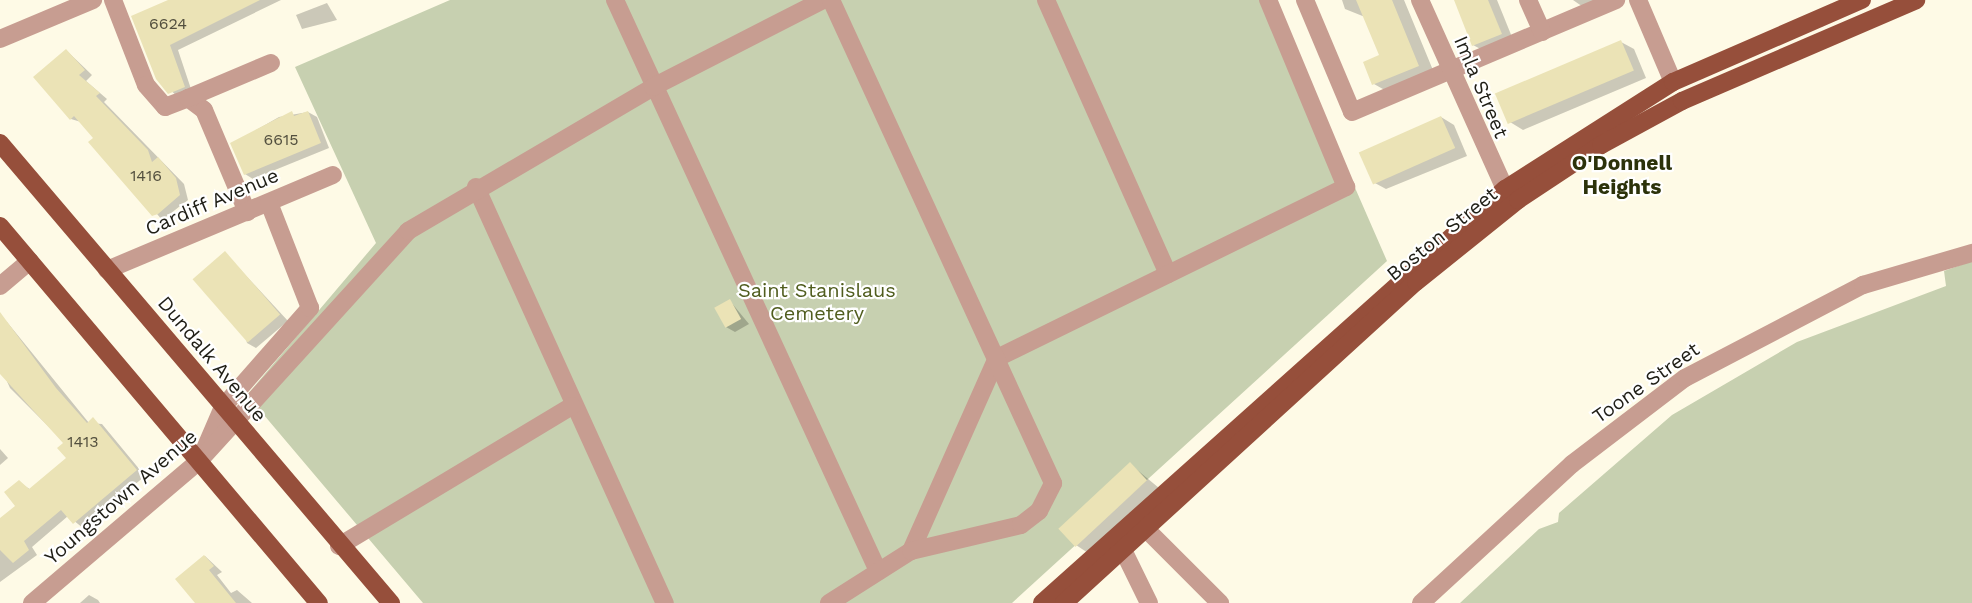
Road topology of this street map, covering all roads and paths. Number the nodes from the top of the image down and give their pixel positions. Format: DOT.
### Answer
graph roads {
  1 [pos="93,0"];
  2 [pos="113,0"];
  3 [pos="615,0"];
  4 [pos="823,0"];
  5 [pos="831,0"];
  6 [pos="1046,0"];
  7 [pos="1268,0"];
  8 [pos="1305,0"];
  9 [pos="1420,0"];
  10 [pos="1528,0"];
  11 [pos="1616,0"];
  12 [pos="1638,0"];
  13 [pos="1862,0"];
  14 [pos="1916,0"];
  15 [pos="66,5"];
  16 [pos="1542,32"];
  17 [pos="0,39"];
  18 [pos="271,63"];
  19 [pos="1450,71"];
  20 [pos="1673,82"];
  21 [pos="653,87"];
  22 [pos="188,98"];
  23 [pos="0,143"];
  24 [pos="333,175"];
  25 [pos="476,187"];
  26 [pos="1505,189"];
  27 [pos="269,203"];
  28 [pos="247,212"];
  29 [pos="0,226"];
  30 [pos="1972,253"];
  31 [pos="30,261"];
  32 [pos="107,270"];
  33 [pos="1168,274"];
  34 [pos="0,286"];
  35 [pos="997,358"];
  36 [pos="1301,379"];
  37 [pos="572,406"];
  38 [pos="223,407"];
  39 [pos="237,423"];
  40 [pos="199,461"];
  41 [pos="1141,523"];
  42 [pos="339,546"];
  43 [pos="911,550"];
  44 [pos="1123,550"];
  45 [pos="878,571"];
  46 [pos="32,603"];
  47 [pos="319,603"];
  48 [pos="390,603"];
  49 [pos="665,603"];
  50 [pos="829,603"];
  51 [pos="1042,603"];
  52 [pos="1064,603"];
  53 [pos="1149,603"];
  54 [pos="1220,603"];
  55 [pos="1421,603"];
  1 -- 15 [label="street"];
  2 -- 22 [label="street"];
  3 -- 21 [label="street"];
  4 -- 21 [label="street, Youngstown Avenue"];
  5 -- 35 [label="street"];
  6 -- 33 [label="street"];
  7 -- 33 [label="street"];
  8 -- 19 [label="street"];
  9 -- 19 [label="street, Imla Street"];
  10 -- 16 [label="street"];
  11 -- 16 [label="street"];
  12 -- 20 [label="street"];
  13 -- 20 [label="main road, Boston Street"];
  14 -- 36 [label="main road, Boston Street"];
  15 -- 17 [label="street"];
  16 -- 19 [label="street"];
  18 -- 22 [label="street"];
  19 -- 26 [label="street, Imla Street"];
  20 -- 26 [label="main road, Boston Street"];
  21 -- 25 [label="street, Youngstown Avenue"];
  21 -- 45 [label="street"];
  22 -- 28 [label="street"];
  23 -- 32 [label="main road, Dundalk Avenue"];
  24 -- 27 [label="street, Cardiff Avenue"];
  25 -- 37 [label="street"];
  25 -- 39 [label="street, Youngstown Avenue"];
  26 -- 36 [label="main road, Boston Street"];
  27 -- 28 [label="street, Cardiff Avenue"];
  27 -- 38 [label="street"];
  28 -- 32 [label="street, Cardiff Avenue"];
  29 -- 31 [label="main road"];
  30 -- 55 [label="street, Toone Street"];
  31 -- 34 [label="street"];
  31 -- 40 [label="main road"];
  32 -- 38 [label="main road, Dundalk Avenue"];
  33 -- 35 [label="street"];
  35 -- 43 [label="street"];
  35 -- 43 [label="street"];
  36 -- 41 [label="main road, Boston Street"];
  37 -- 42 [label="street"];
  37 -- 49 [label="street"];
  38 -- 39 [label="main road, Dundalk Avenue"];
  38 -- 40 [label="street"];
  39 -- 40 [label="street, Youngstown Avenue"];
  39 -- 42 [label="main road, Dundalk Avenue"];
  40 -- 46 [label="street, Youngstown Avenue"];
  40 -- 47 [label="main road"];
  41 -- 44 [label="main road, Boston Street"];
  41 -- 51 [label="main road, Boston Street"];
  41 -- 54 [label="street"];
  42 -- 48 [label="main road, Dundalk Avenue"];
  43 -- 45 [label="street"];
  44 -- 52 [label="main road, Boston Street"];
  44 -- 53 [label="street"];
  45 -- 50 [label="street"];
}
